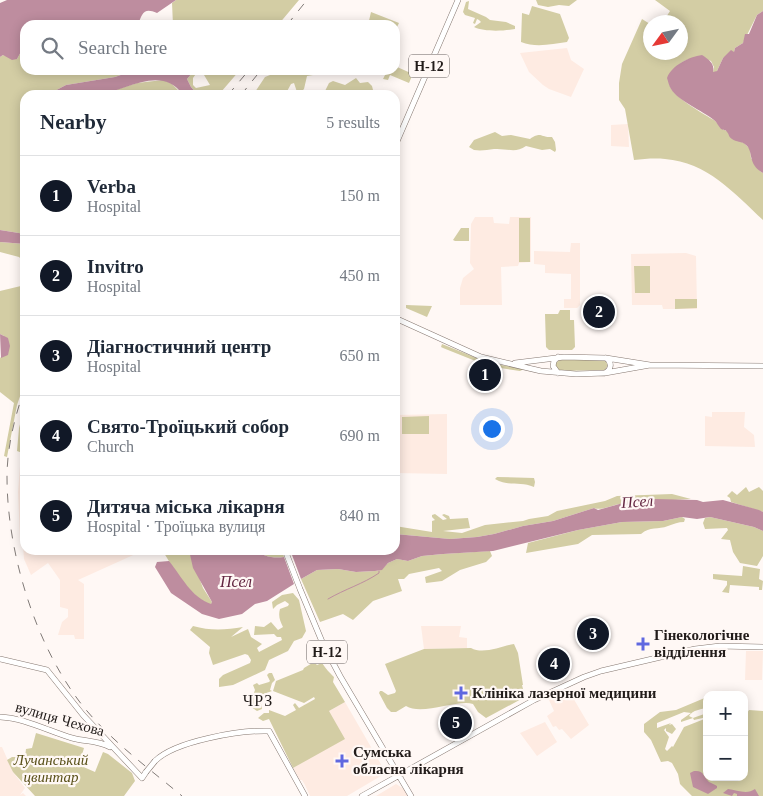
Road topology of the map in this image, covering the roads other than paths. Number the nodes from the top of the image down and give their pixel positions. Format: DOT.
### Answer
graph roads {
  1 [pos="458,0"];
  2 [pos="400,134"];
  3 [pos="400,320"];
  4 [pos="558,357"];
  5 [pos="606,358"];
  6 [pos="512,364"];
  7 [pos="650,365"];
  8 [pos="763,366"];
  9 [pos="558,373"];
  10 [pos="605,373"];
  11 [pos="287,555"];
  12 [pos="763,647"];
  13 [pos="0,659"];
  14 [pos="0,716"];
  15 [pos="113,748"];
  16 [pos="399,775"];
  17 [pos="305,796"];
  18 [pos="362,796"];
  19 [pos="411,796"];
  1 -- 2 [label="main road, Н-12"];
  3 -- 6 [label="main road"];
  4 -- 5 [label="main road"];
  4 -- 6 [label="main road"];
  4 -- 9 [label="main road"];
  5 -- 7 [label="main road"];
  5 -- 10 [label="main road"];
  6 -- 9 [label="main road"];
  7 -- 8 [label="main road"];
  7 -- 10 [label="main road"];
  9 -- 10 [label="main road"];
  11 -- 16 [label="main road, Н-12"];
  12 -- 16 [label="main road"];
  13 -- 15 [label="main road"];
  14 -- 15 [label="main road, вулиця Чехова"];
  15 -- 17 [label="main road, bridge"];
  16 -- 18 [label="main road"];
  16 -- 19 [label="main road"];
}
